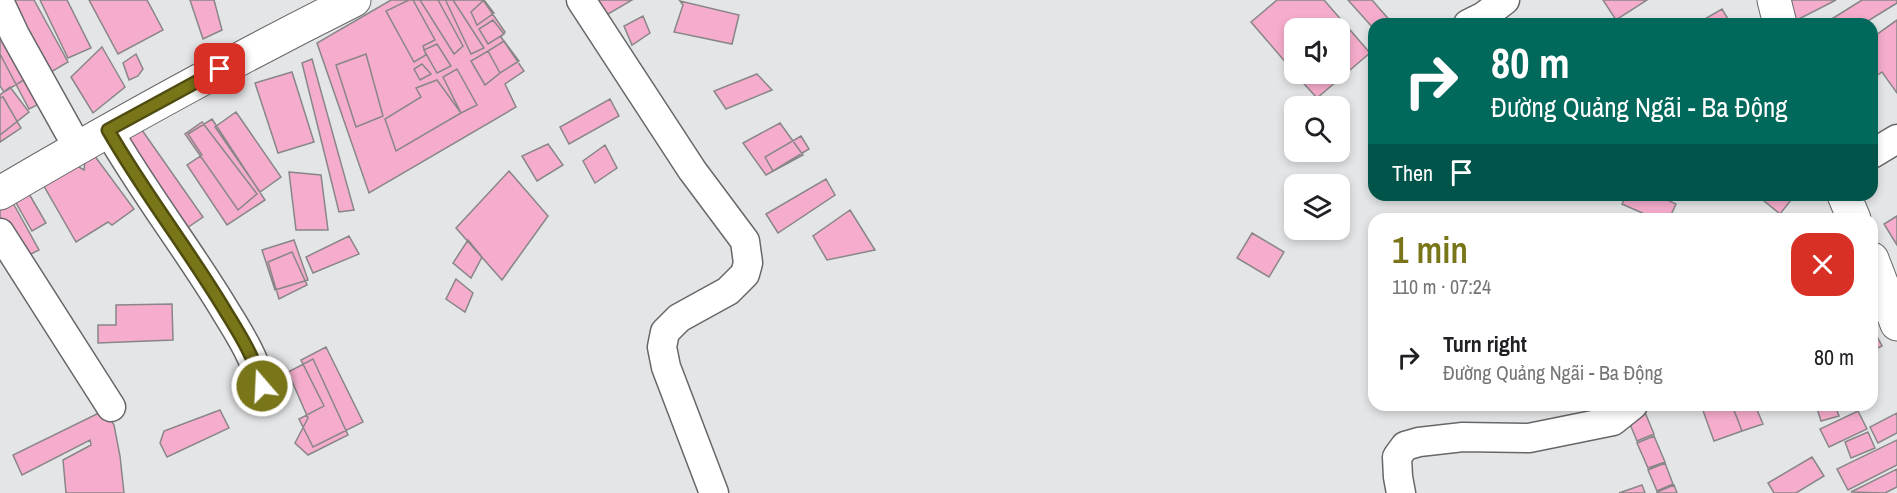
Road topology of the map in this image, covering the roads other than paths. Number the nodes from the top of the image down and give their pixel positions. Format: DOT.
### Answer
graph roads {
  1 [pos="354,0"];
  2 [pos="581,0"];
  3 [pos="1504,0"];
  4 [pos="1774,0"];
  5 [pos="0,3"];
  6 [pos="1480,18"];
  7 [pos="1778,18"];
  8 [pos="108,130"];
  9 [pos="1897,139"];
  10 [pos="78,147"];
  11 [pos="1878,150"];
  12 [pos="0,193"];
  13 [pos="0,232"];
  14 [pos="1878,279"];
  15 [pos="1897,324"];
  16 [pos="262,386"];
  17 [pos="111,407"];
  18 [pos="1625,411"];
  19 [pos="714,493"];
  20 [pos="1401,493"];
  1 -- 8 [label="main road"];
  2 -- 19 [label="street"];
  3 -- 6 [label="street"];
  4 -- 7 [label="main road"];
  5 -- 10 [label="street"];
  8 -- 10 [label="main road"];
  8 -- 16 [label="street"];
  9 -- 11 [label="street"];
  10 -- 12 [label="main road"];
  13 -- 17 [label="street"];
  14 -- 15 [label="main road"];
  18 -- 20 [label="street"];
}
